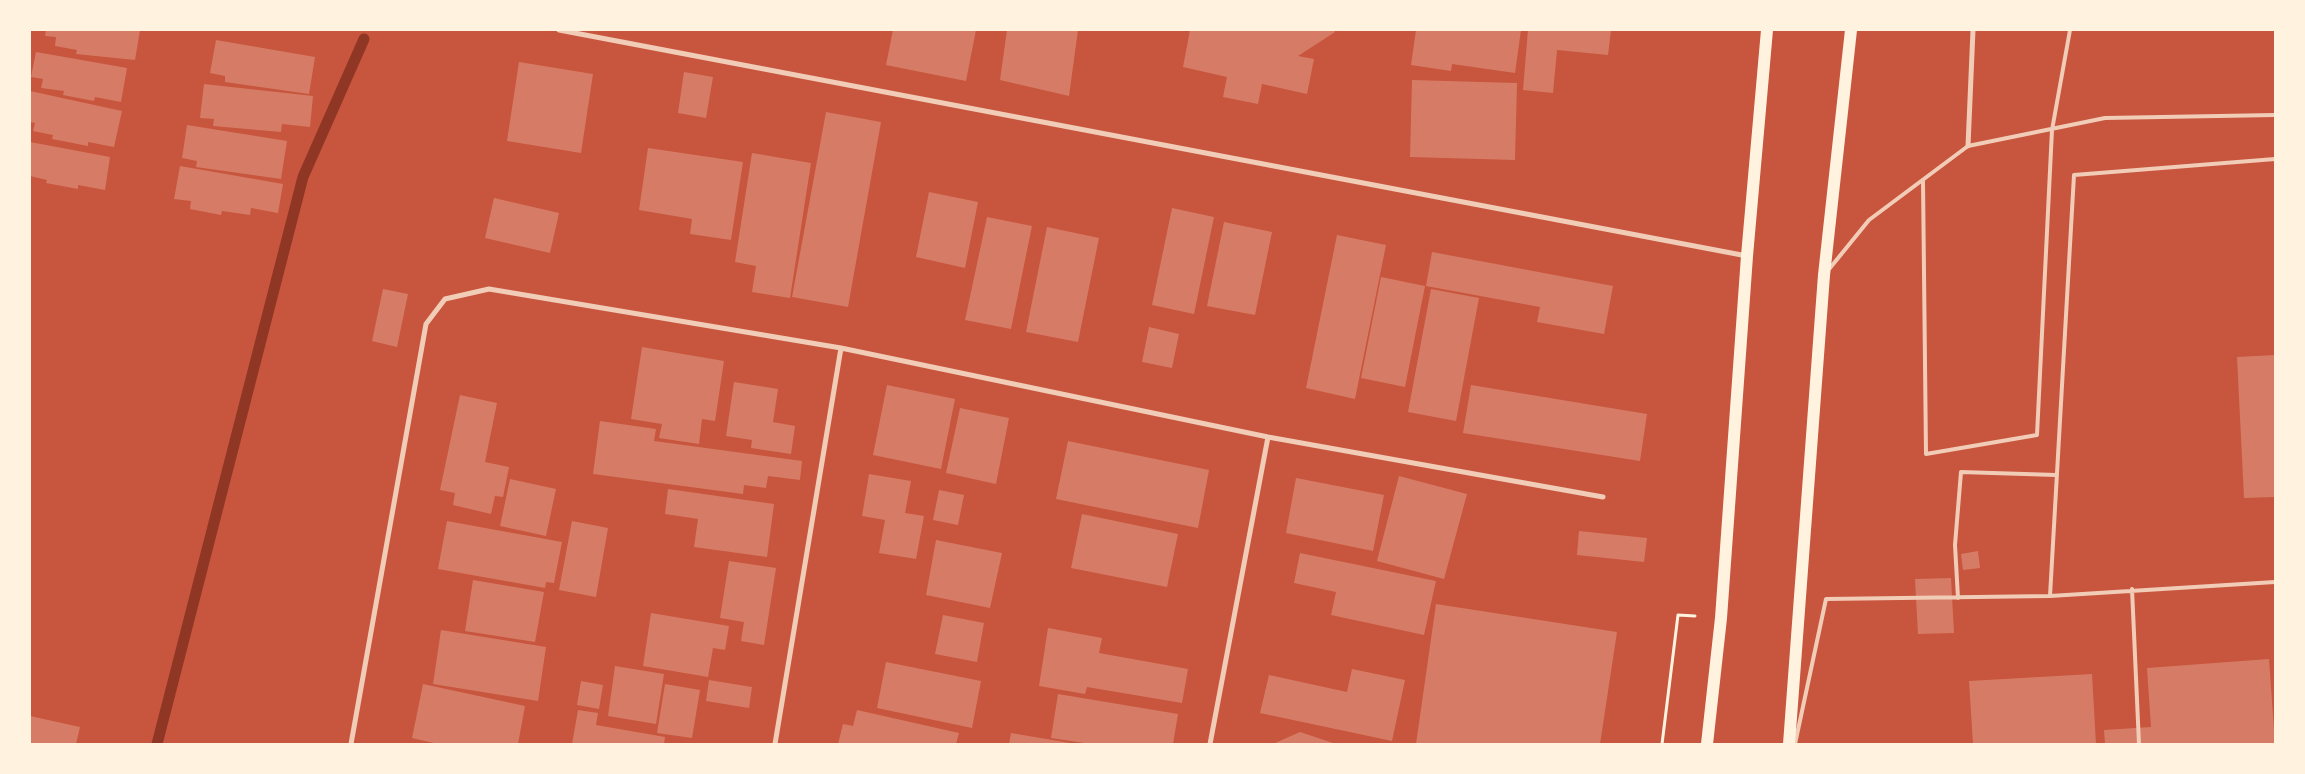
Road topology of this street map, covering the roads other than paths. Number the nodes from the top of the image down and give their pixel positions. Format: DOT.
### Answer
graph roads {
  1 [pos="559,30"];
  2 [pos="1767,30"];
  3 [pos="1851,30"];
  4 [pos="1973,30"];
  5 [pos="2070,30"];
  6 [pos="2275,115"];
  7 [pos="2052,130"];
  8 [pos="1968,146"];
  9 [pos="2275,159"];
  10 [pos="1923,181"];
  11 [pos="1747,256"];
  12 [pos="1824,275"];
  13 [pos="841,348"];
  14 [pos="1268,437"];
  15 [pos="2056,475"];
  16 [pos="1603,497"];
  17 [pos="2275,582"];
  18 [pos="2132,589"];
  19 [pos="2050,596"];
  20 [pos="1958,598"];
  21 [pos="351,744"];
  22 [pos="775,744"];
  23 [pos="1210,744"];
  24 [pos="1707,744"];
  25 [pos="1789,744"];
  26 [pos="1795,744"];
  27 [pos="2139,744"];
  1 -- 11 [label="street"];
  2 -- 11 [label="main road"];
  3 -- 12 [label="main road"];
  4 -- 8 [label="street"];
  5 -- 7 [label="lane"];
  6 -- 7 [label="lane"];
  7 -- 8 [label="lane"];
  7 -- 10 [label="lane"];
  8 -- 10 [label="lane"];
  9 -- 15 [label="lane"];
  10 -- 12 [label="lane"];
  11 -- 24 [label="main road"];
  12 -- 25 [label="main road"];
  13 -- 14 [label="street"];
  13 -- 21 [label="street"];
  13 -- 22 [label="street"];
  14 -- 16 [label="street"];
  14 -- 23 [label="street"];
  15 -- 19 [label="lane"];
  15 -- 20 [label="lane"];
  17 -- 18 [label="lane"];
  18 -- 19 [label="lane"];
  18 -- 27 [label="lane"];
  19 -- 20 [label="lane"];
  20 -- 26 [label="lane"];
}
